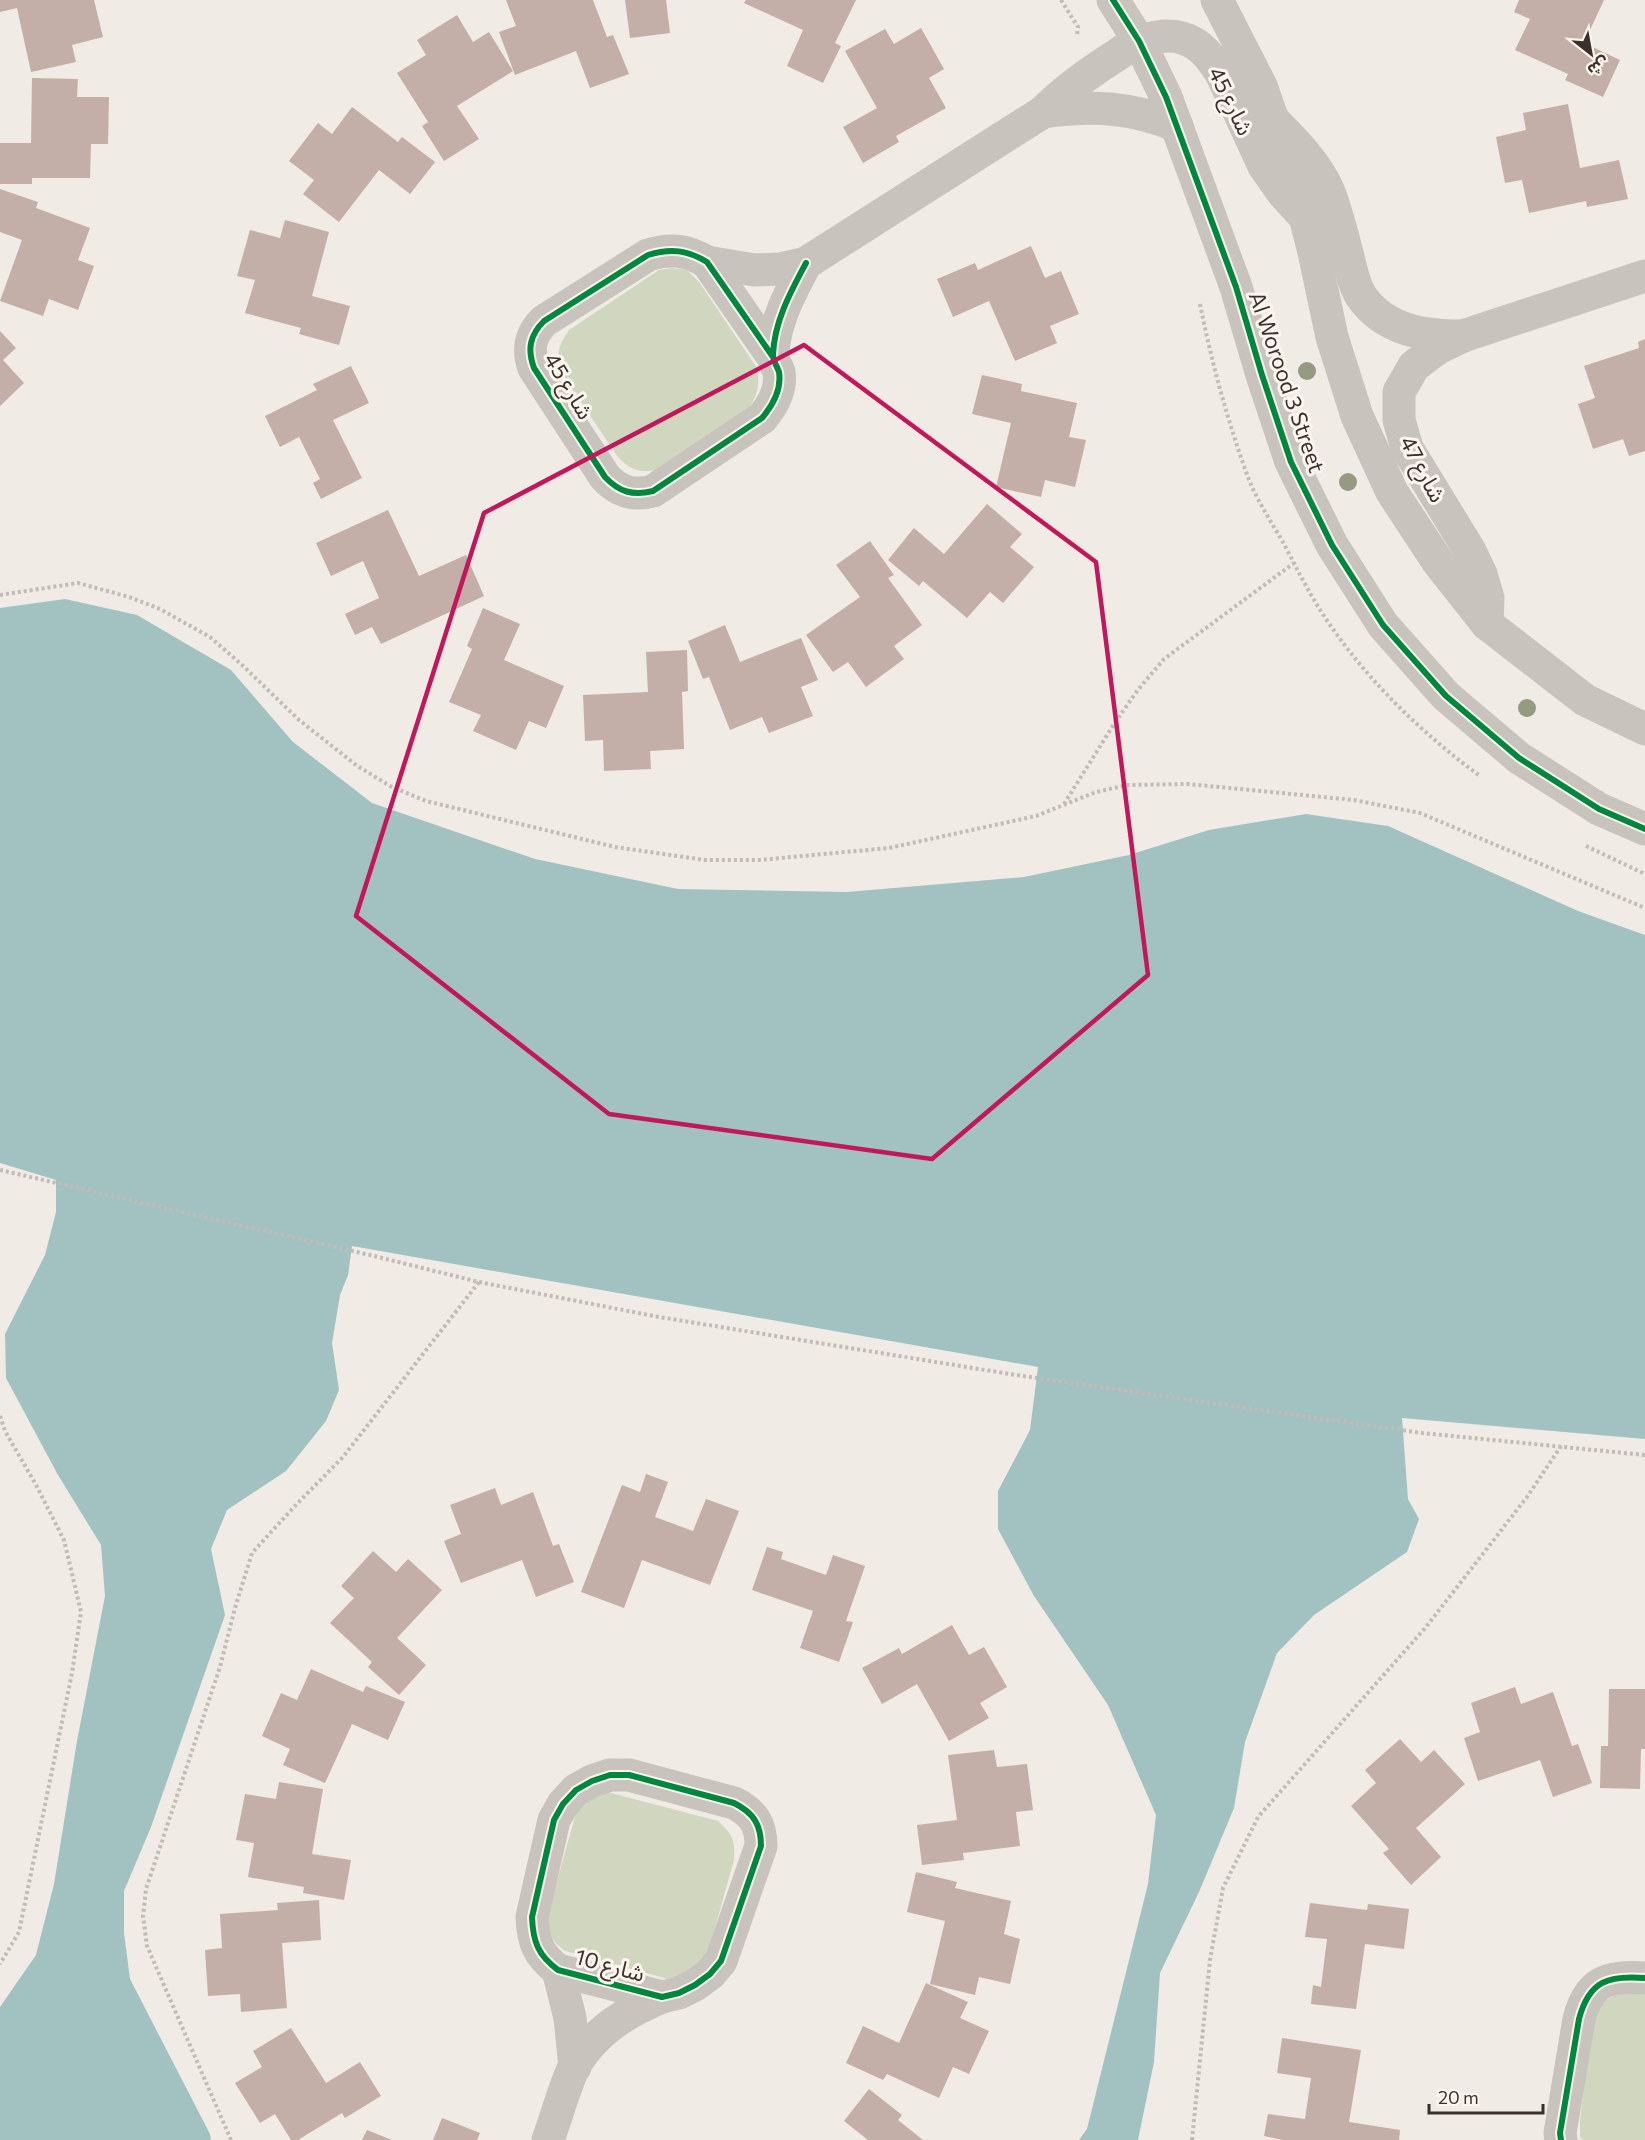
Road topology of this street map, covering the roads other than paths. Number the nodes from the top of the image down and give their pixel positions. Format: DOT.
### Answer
graph roads {
  1 [pos="1113,0"];
  2 [pos="1217,0"];
  3 [pos="1139,41"];
  4 [pos="1043,112"];
  5 [pos="1273,120"];
  6 [pos="1177,126"];
  7 [pos="1305,217"];
  8 [pos="707,262"];
  9 [pos="806,263"];
  10 [pos="1645,276"];
  11 [pos="1463,336"];
  12 [pos="773,357"];
  13 [pos="1487,624"];
  14 [pos="1645,729"];
  15 [pos="1645,829"];
  16 [pos="558,1970"];
  17 [pos="1645,1978"];
  18 [pos="662,1997"];
  19 [pos="574,2067"];
  20 [pos="548,2140"];
  21 [pos="1561,2140"];
  1 -- 3 [label="street, Al Worood 3 Street"];
  2 -- 5 [label="street"];
  3 -- 4 [label="street, شارع 45"];
  3 -- 6 [label="street, Al Worood 3 Street"];
  3 -- 7 [label="street, شارع 45"];
  4 -- 6 [label="street, شارع 45"];
  4 -- 9 [label="street, شارع 45"];
  5 -- 7 [label="street"];
  5 -- 11 [label="street, شارع 47"];
  6 -- 15 [label="street, Al Worood 3 Street"];
  7 -- 13 [label="street"];
  8 -- 9 [label="street, شارع 45"];
  8 -- 12 [label="street, شارع 45"];
  8 -- 12 [label="street, شارع 45"];
  9 -- 12 [label="street, شارع 45"];
  10 -- 11 [label="street, شارع 47"];
  11 -- 13 [label="street, شارع 47"];
  13 -- 14 [label="street"];
  16 -- 18 [label="street, شارع 10"];
  16 -- 18 [label="street, شارع 10"];
  16 -- 19 [label="street, شارع 10"];
  17 -- 21 [label="street"];
  18 -- 19 [label="street, شارع 10"];
  19 -- 20 [label="street, شارع 10"];
}
